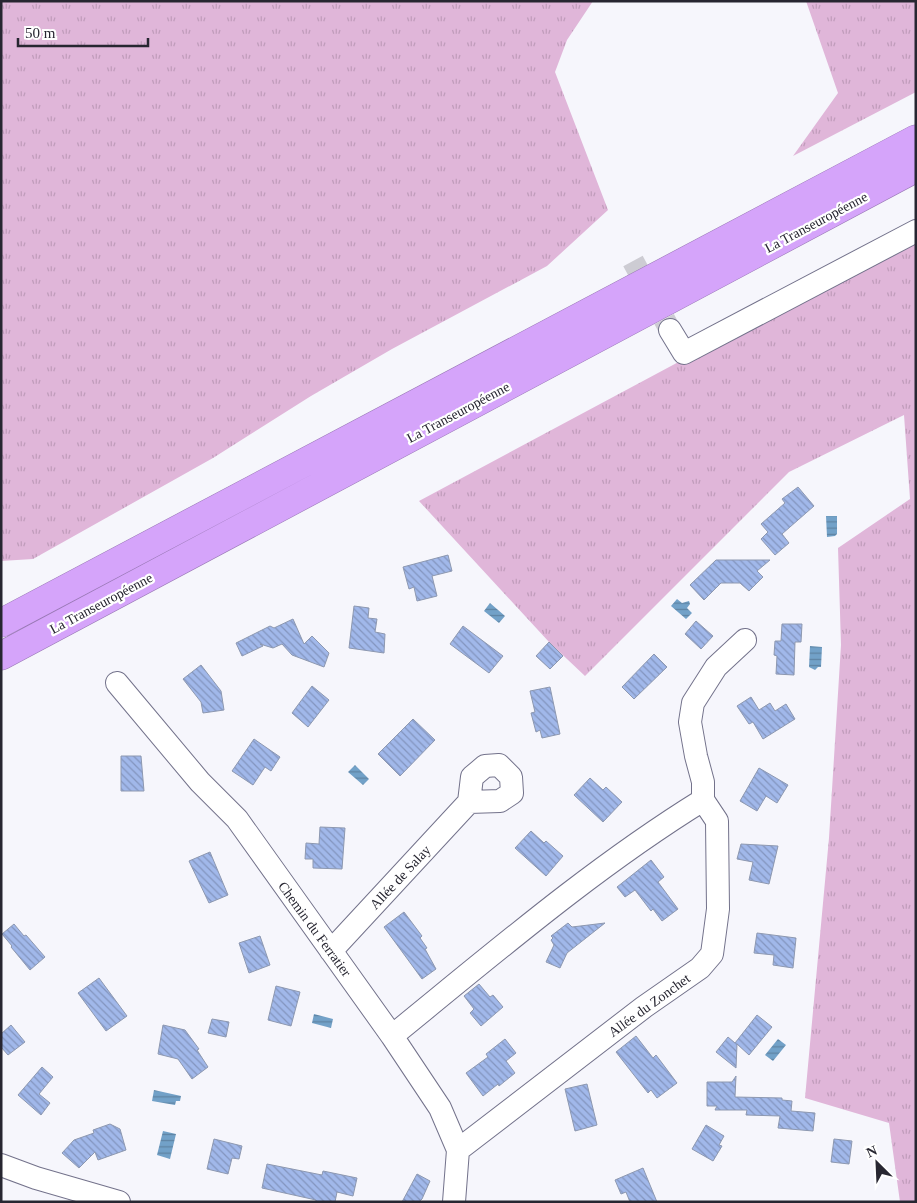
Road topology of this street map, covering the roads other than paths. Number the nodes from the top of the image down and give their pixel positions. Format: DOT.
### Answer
graph roads {
  1 [pos="916,139"];
  2 [pos="916,168"];
  3 [pos="916,231"];
  4 [pos="670,330"];
  5 [pos="1,623"];
  6 [pos="744,640"];
  7 [pos="1,656"];
  8 [pos="117,683"];
  9 [pos="703,800"];
  10 [pos="469,802"];
  11 [pos="331,951"];
  12 [pos="392,1036"];
  13 [pos="458,1150"];
  14 [pos="1,1165"];
  15 [pos="119,1202"];
  16 [pos="454,1202"];
  1 -- 5 [label="highway, La Transeuropéenne"];
  2 -- 7 [label="highway, La Transeuropéenne"];
  3 -- 4 [label="street"];
  6 -- 9 [label="street, Allée du Zonchet"];
  8 -- 11 [label="street, Chemin du Ferratier"];
  9 -- 12 [label="street"];
  9 -- 13 [label="street, Allée du Zonchet"];
  10 -- 11 [label="street, Allée de Salay"];
  11 -- 12 [label="street, Chemin du Ferratier"];
  12 -- 13 [label="street, Chemin du Ferratier"];
  13 -- 16 [label="street, Chemin du Ferratier"];
  14 -- 15 [label="street"];
}
